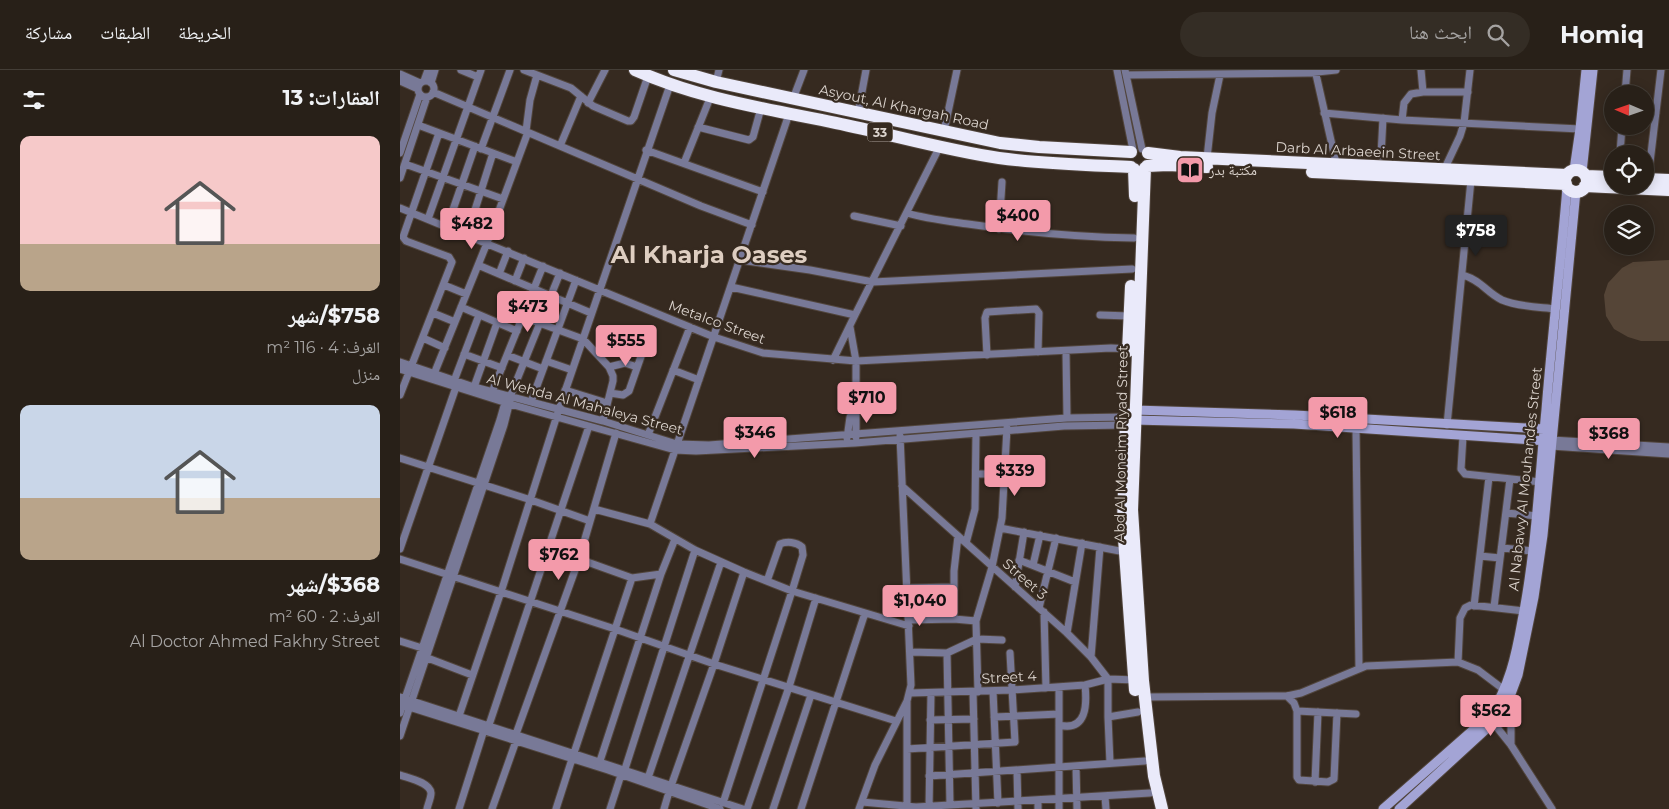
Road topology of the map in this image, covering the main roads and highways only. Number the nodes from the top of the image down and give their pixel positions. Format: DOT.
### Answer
graph roads {
  1 [pos="635,70"];
  2 [pos="677,70"];
  3 [pos="696,73"];
  4 [pos="718,76"];
  5 [pos="1139,151"];
  6 [pos="1237,164"];
  7 [pos="1139,168"];
  8 [pos="1337,169"];
  9 [pos="1604,178"];
  10 [pos="1654,179"];
  11 [pos="1575,180"];
  12 [pos="1669,180"];
  13 [pos="1669,190"];
  14 [pos="1133,349"];
  15 [pos="1127,494"];
  16 [pos="1139,681"];
  17 [pos="1154,809"];
  18 [pos="1162,809"];
  1 -- 7 [label="highway, 33"];
  2 -- 3 [label="highway, Asyout, Al Khargah Road / 33"];
  3 -- 4 [label="highway, Asyout, Al Khargah Road / 33"];
  4 -- 5 [label="highway, Asyout, Al Khargah Road / 33"];
  5 -- 6 [label="highway, Darb Al Arbaeein Street"];
  5 -- 7 [label="highway"];
  5 -- 7 [label="highway"];
  6 -- 7 [label="highway, Darb Al Arbaeein Street"];
  6 -- 8 [label="highway, Darb Al Arbaeein Street"];
  7 -- 14 [label="highway, Abd Al Moneim Riyad Street"];
  7 -- 14 [label="highway, Abd Al Moneim Riyad Street"];
  8 -- 11 [label="highway, Darb Al Arbaeein Street"];
  8 -- 11 [label="highway, Darb Al Arbaeein Street"];
  9 -- 11 [label="highway, Darb Al Arbaeein Street"];
  10 -- 12 [label="highway"];
  11 -- 13 [label="highway, Darb Al Arbaeein Street"];
  14 -- 15 [label="highway, Abd Al Moneim Riyad Street"];
  15 -- 16 [label="highway, Abd Al Moneim Riyad Street"];
  15 -- 16 [label="highway, Abd Al Moneim Riyad Street"];
  16 -- 17 [label="highway, Abd Al Moneim Riyad Street"];
  16 -- 18 [label="highway, Abd Al Moneim Riyad Street"];
}
